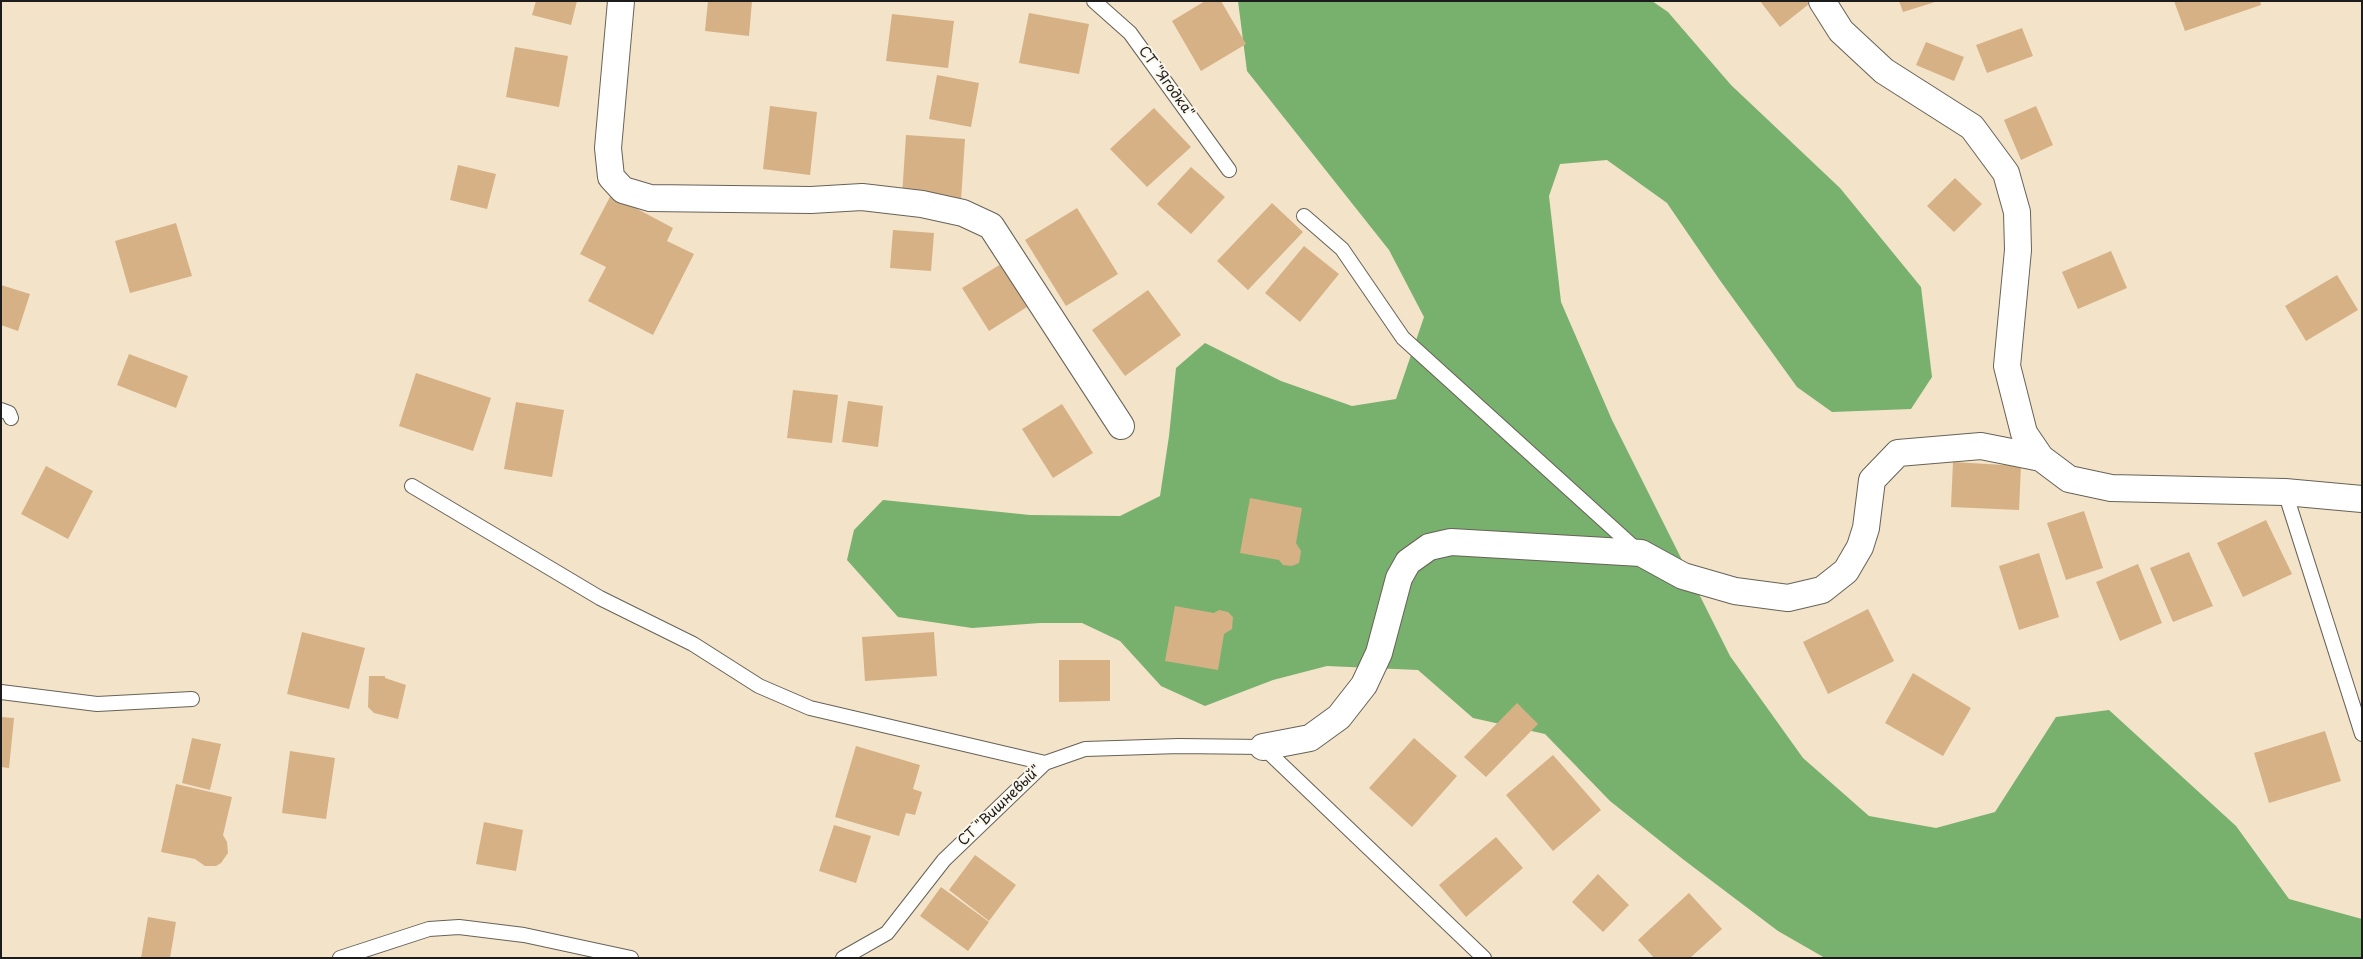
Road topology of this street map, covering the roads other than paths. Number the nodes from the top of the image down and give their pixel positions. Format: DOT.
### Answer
graph roads {
  1 [pos="621,1"];
  2 [pos="1094,1"];
  3 [pos="1822,1"];
  4 [pos="1229,170"];
  5 [pos="1304,216"];
  6 [pos="1121,426"];
  7 [pos="2041,458"];
  8 [pos="412,486"];
  9 [pos="2285,492"];
  10 [pos="2362,499"];
  11 [pos="1641,554"];
  12 [pos="1,692"];
  13 [pos="192,700"];
  14 [pos="2362,734"];
  15 [pos="1263,747"];
  16 [pos="1045,763"];
  17 [pos="340,958"];
  18 [pos="631,958"];
  19 [pos="843,958"];
  20 [pos="1484,958"];
  1 -- 6 [label="street"];
  2 -- 4 [label="lane, СТ \"Ягодка\""];
  3 -- 7 [label="street"];
  5 -- 11 [label="lane"];
  7 -- 9 [label="street"];
  7 -- 11 [label="street"];
  8 -- 16 [label="lane"];
  9 -- 10 [label="street"];
  9 -- 14 [label="lane"];
  11 -- 15 [label="street"];
  12 -- 13 [label="lane"];
  15 -- 16 [label="lane, СТ \"Вишневый\""];
  15 -- 20 [label="lane"];
  16 -- 19 [label="lane, СТ \"Вишневый\""];
  17 -- 18 [label="lane"];
}
